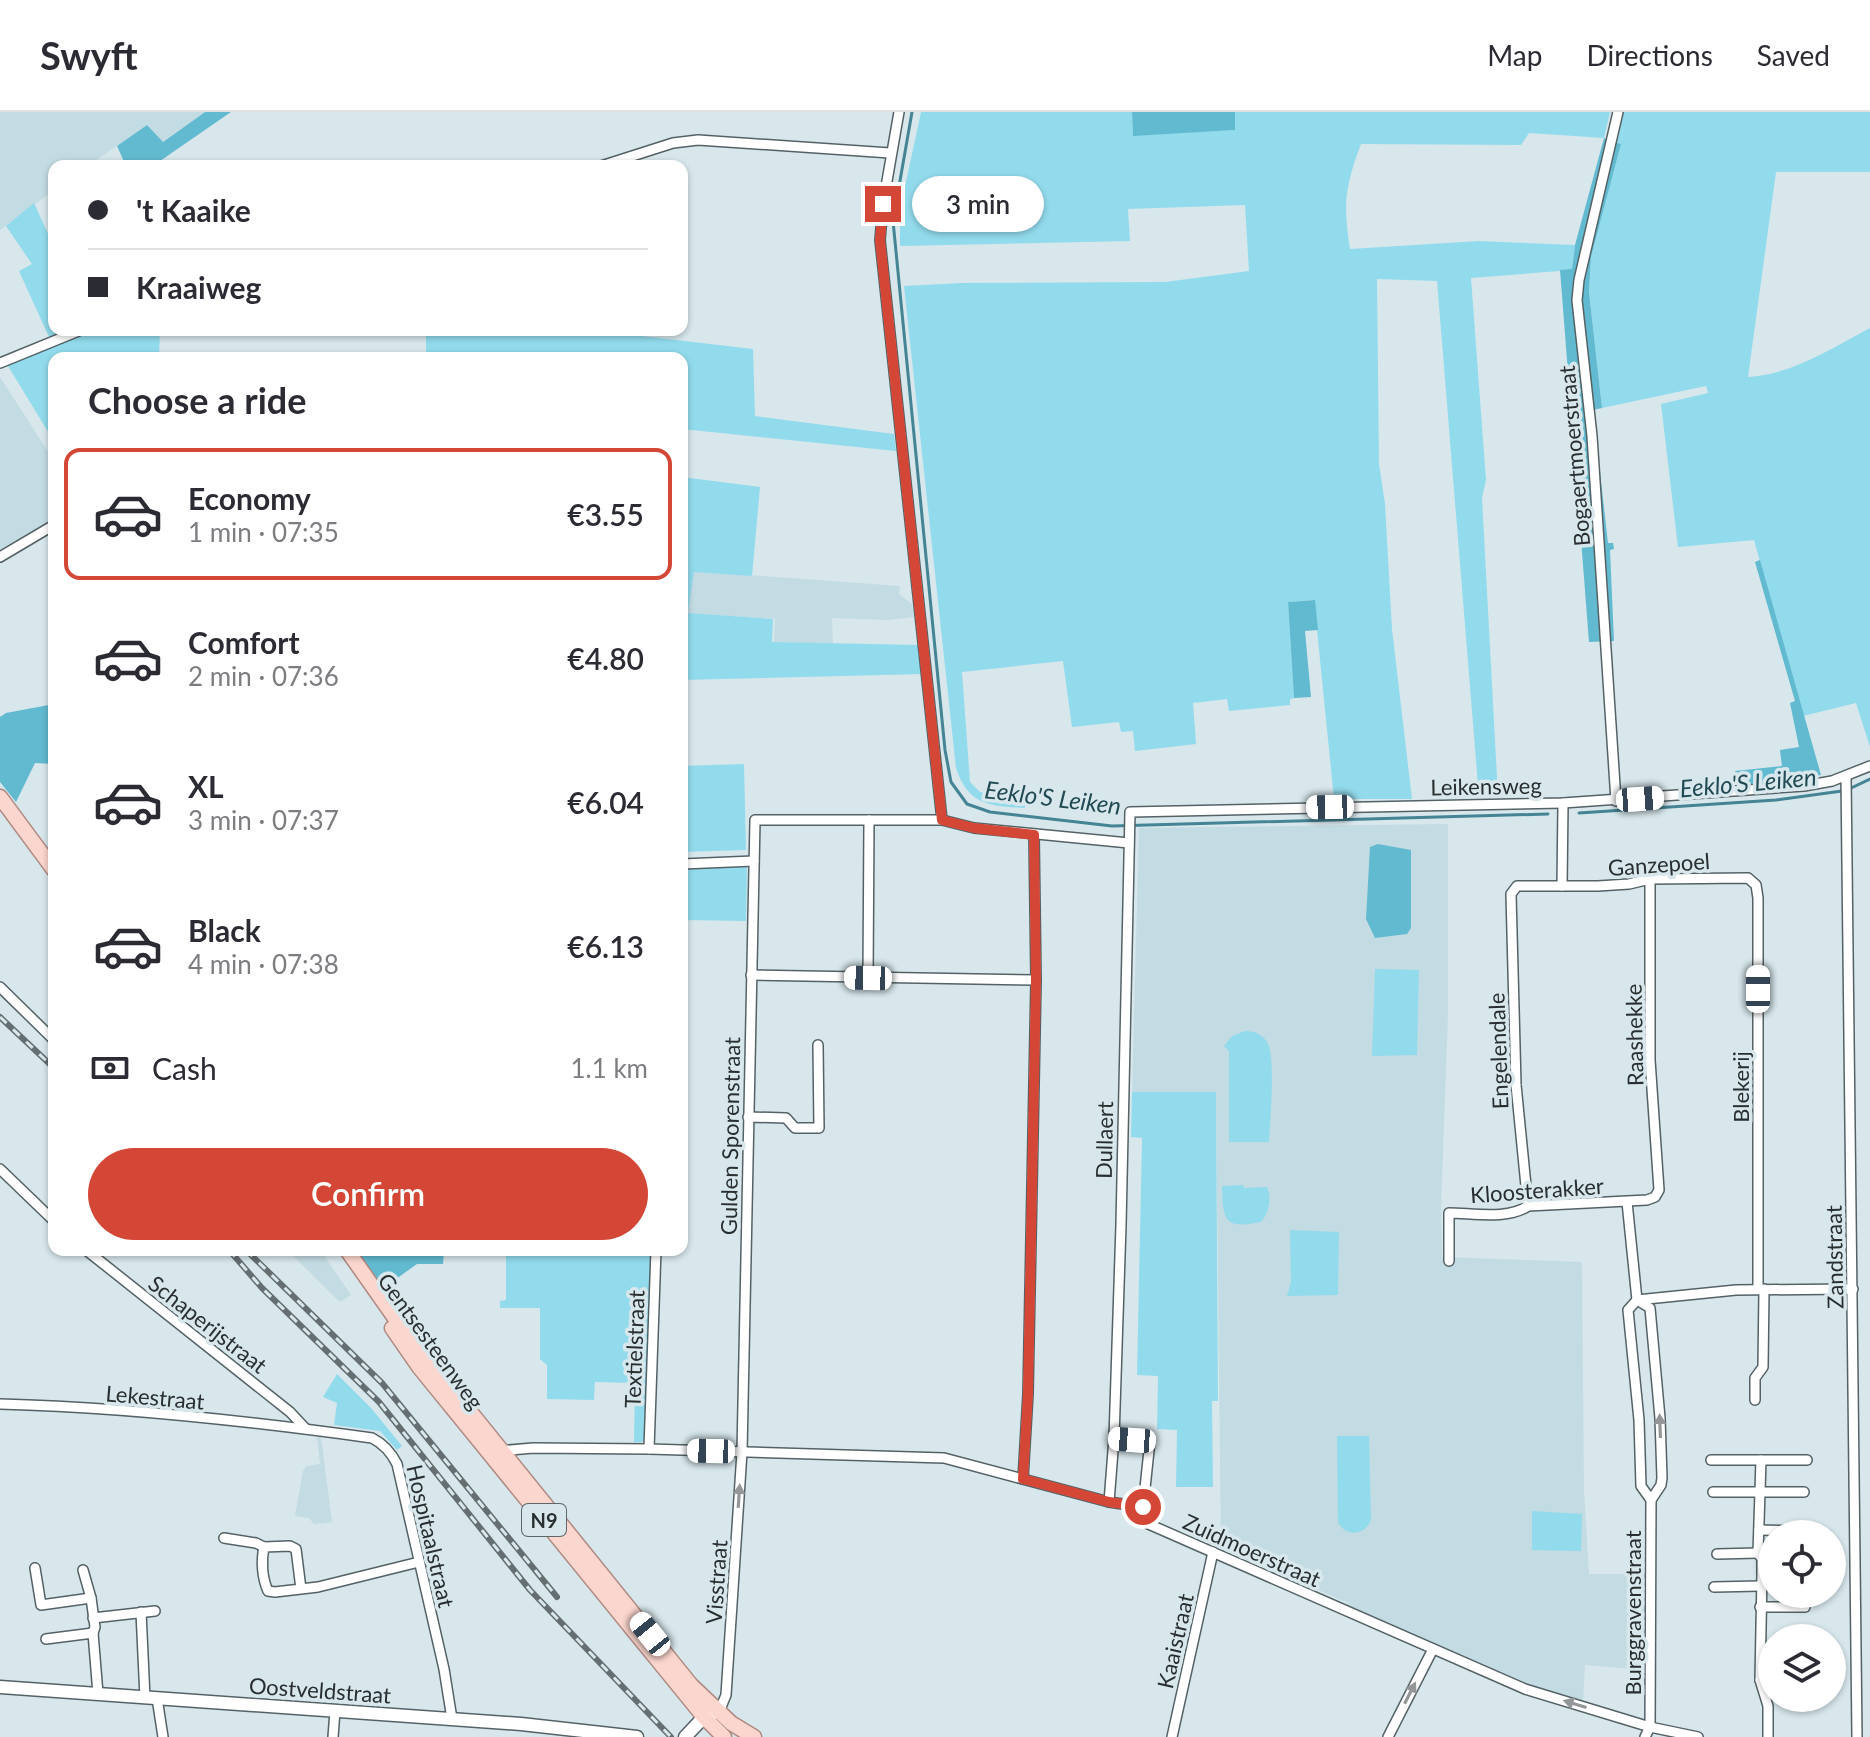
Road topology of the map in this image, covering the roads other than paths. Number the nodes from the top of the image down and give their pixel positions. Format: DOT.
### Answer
graph roads {
  1 [pos="899,112"];
  2 [pos="1618,112"];
  3 [pos="890,153"];
  4 [pos="620,160"];
  5 [pos="66,336"];
  6 [pos="0,363"];
  7 [pos="48,529"];
  8 [pos="0,557"];
  9 [pos="1870,766"];
  10 [pos="1847,779"];
  11 [pos="0,797"];
  12 [pos="1616,801"];
  13 [pos="1563,803"];
  14 [pos="0,816"];
  15 [pos="869,820"];
  16 [pos="942,820"];
  17 [pos="1034,835"];
  18 [pos="1129,843"];
  19 [pos="754,861"];
  20 [pos="48,862"];
  21 [pos="688,864"];
  22 [pos="48,876"];
  23 [pos="1650,879"];
  24 [pos="1756,885"];
  25 [pos="1562,886"];
  26 [pos="1511,894"];
  27 [pos="751,975"];
  28 [pos="868,978"];
  29 [pos="1036,980"];
  30 [pos="0,987"];
  31 [pos="48,1034"];
  32 [pos="818,1045"];
  33 [pos="748,1117"];
  34 [pos="0,1169"];
  35 [pos="1659,1190"];
  36 [pos="1627,1202"];
  37 [pos="1528,1206"];
  38 [pos="48,1215"];
  39 [pos="94,1256"];
  40 [pos="342,1256"];
  41 [pos="351,1256"];
  42 [pos="656,1256"];
  43 [pos="1449,1261"];
  44 [pos="1761,1289"];
  45 [pos="1853,1289"];
  46 [pos="1637,1300"];
  47 [pos="1755,1400"];
  48 [pos="0,1404"];
  49 [pos="306,1429"];
  50 [pos="1114,1438"];
  51 [pos="649,1449"];
  52 [pos="496,1452"];
  53 [pos="742,1452"];
  54 [pos="1711,1460"];
  55 [pos="1761,1460"];
  56 [pos="1807,1460"];
  57 [pos="1023,1479"];
  58 [pos="1713,1492"];
  59 [pos="1762,1492"];
  60 [pos="1804,1492"];
  61 [pos="1651,1500"];
  62 [pos="1109,1502"];
  63 [pos="1143,1507"];
  64 [pos="1760,1520"];
  65 [pos="224,1538"];
  66 [pos="264,1547"];
  67 [pos="1213,1552"];
  68 [pos="1758,1553"];
  69 [pos="1717,1554"];
  70 [pos="419,1562"];
  71 [pos="35,1568"];
  72 [pos="83,1570"];
  73 [pos="1758,1586"];
  74 [pos="1714,1587"];
  75 [pos="301,1589"];
  76 [pos="91,1598"];
  77 [pos="155,1611"];
  78 [pos="141,1612"];
  79 [pos="93,1618"];
  80 [pos="93,1633"];
  81 [pos="46,1639"];
  82 [pos="1433,1649"];
  83 [pos="0,1687"];
  84 [pos="98,1694"];
  85 [pos="151,1698"];
  86 [pos="335,1711"];
  87 [pos="719,1712"];
  88 [pos="1768,1712"];
  89 [pos="704,1717"];
  90 [pos="452,1719"];
  91 [pos="1650,1727"];
  92 [pos="719,1736"];
  93 [pos="163,1737"];
  94 [pos="333,1737"];
  95 [pos="637,1737"];
  96 [pos="685,1737"];
  97 [pos="754,1737"];
  98 [pos="1172,1737"];
  99 [pos="1388,1737"];
  100 [pos="1645,1737"];
  101 [pos="1698,1737"];
  102 [pos="1768,1737"];
  103 [pos="1857,1737"];
  1 -- 3 [label="street"];
  2 -- 12 [label="street, Bogaertmoerstraat"];
  3 -- 4 [label="street"];
  3 -- 16 [label="street"];
  5 -- 6 [label="street"];
  7 -- 8 [label="street"];
  9 -- 10 [label="street, Leikensweg"];
  10 -- 12 [label="street, Leikensweg"];
  10 -- 45 [label="street, Zandstraat"];
  11 -- 20 [label="main road"];
  12 -- 13 [label="street, Leikensweg"];
  13 -- 18 [label="street, Leikensweg"];
  13 -- 25 [label="street"];
  14 -- 22 [label="main road"];
  15 -- 16 [label="street"];
  15 -- 19 [label="street, Gulden Sporenstraat"];
  15 -- 28 [label="street"];
  16 -- 17 [label="street"];
  17 -- 18 [label="street"];
  17 -- 29 [label="street"];
  18 -- 50 [label="street, Dullaert"];
  19 -- 21 [label="street"];
  19 -- 27 [label="street, Gulden Sporenstraat"];
  23 -- 24 [label="street, Ganzepoel"];
  23 -- 25 [label="street, Ganzepoel"];
  23 -- 35 [label="street, Raashekke"];
  24 -- 44 [label="street, Blekerij"];
  25 -- 26 [label="street, Ganzepoel"];
  26 -- 37 [label="street, Engelendale"];
  27 -- 28 [label="street"];
  27 -- 33 [label="street, Gulden Sporenstraat"];
  28 -- 29 [label="street"];
  29 -- 57 [label="street"];
  30 -- 31 [label="street"];
  32 -- 33 [label="street"];
  33 -- 53 [label="street, Gulden Sporenstraat"];
  34 -- 38 [label="street"];
  35 -- 36 [label="street, Kloosterakker"];
  36 -- 37 [label="street, Kloosterakker"];
  36 -- 46 [label="street, Kloosterakker"];
  37 -- 43 [label="street, Kloosterakker"];
  39 -- 49 [label="street, Schaperijstraat"];
  40 -- 52 [label="main road, Gentsesteenweg / N9"];
  41 -- 52 [label="main road, Gentsesteenweg / N9"];
  42 -- 51 [label="street, Textielstraat"];
  44 -- 45 [label="street"];
  44 -- 46 [label="street"];
  44 -- 47 [label="street, Blekerij"];
  45 -- 103 [label="street, Zandstraat"];
  46 -- 61 [label="street, Burggravenstraat"];
  61 -- 46 [label="street, Burggravenstraat, one-way"];
  48 -- 49 [label="street, Lekestraat"];
  49 -- 70 [label="street, Hospitaalstraat"];
  50 -- 62 [label="street, Dullaert"];
  50 -- 63 [label="street"];
  51 -- 52 [label="street"];
  51 -- 53 [label="street"];
  52 -- 87 [label="main road, N9"];
  52 -- 89 [label="main road, N9"];
  53 -- 57 [label="street"];
  87 -- 53 [label="street, Visstraat, one-way"];
  54 -- 55 [label="street"];
  55 -- 56 [label="street"];
  55 -- 59 [label="street"];
  57 -- 62 [label="street"];
  58 -- 59 [label="street"];
  59 -- 60 [label="street"];
  59 -- 64 [label="street"];
  61 -- 91 [label="street, Burggravenstraat"];
  62 -- 63 [label="street"];
  63 -- 67 [label="street, Zuidmoerstraat"];
  65 -- 66 [label="street"];
  66 -- 75 [label="street"];
  66 -- 75 [label="street"];
  67 -- 82 [label="street, Zuidmoerstraat"];
  67 -- 98 [label="street, Kaaistraat"];
  68 -- 69 [label="street"];
  70 -- 75 [label="street"];
  70 -- 90 [label="street, Hospitaalstraat"];
  71 -- 76 [label="street"];
  72 -- 76 [label="street"];
  73 -- 74 [label="street"];
  76 -- 79 [label="street"];
  77 -- 78 [label="street"];
  78 -- 79 [label="street"];
  78 -- 85 [label="street"];
  79 -- 80 [label="street"];
  80 -- 81 [label="street"];
  80 -- 84 [label="street"];
  91 -- 82 [label="street, Zuidmoerstraat, one-way"];
  99 -- 82 [label="street, one-way"];
  83 -- 84 [label="street, Oostveldstraat"];
  84 -- 85 [label="street, Oostveldstraat"];
  85 -- 86 [label="street, Oostveldstraat"];
  85 -- 93 [label="street"];
  86 -- 90 [label="street, Oostveldstraat"];
  86 -- 94 [label="street"];
  87 -- 89 [label="street"];
  87 -- 92 [label="street"];
  87 -- 97 [label="main road, N9"];
  88 -- 102 [label="street"];
  89 -- 92 [label="main road, N9"];
  89 -- 96 [label="street"];
  90 -- 95 [label="street, Oostveldstraat"];
  91 -- 100 [label="street"];
  91 -- 101 [label="street, Zuidmoerstraat"];
}
